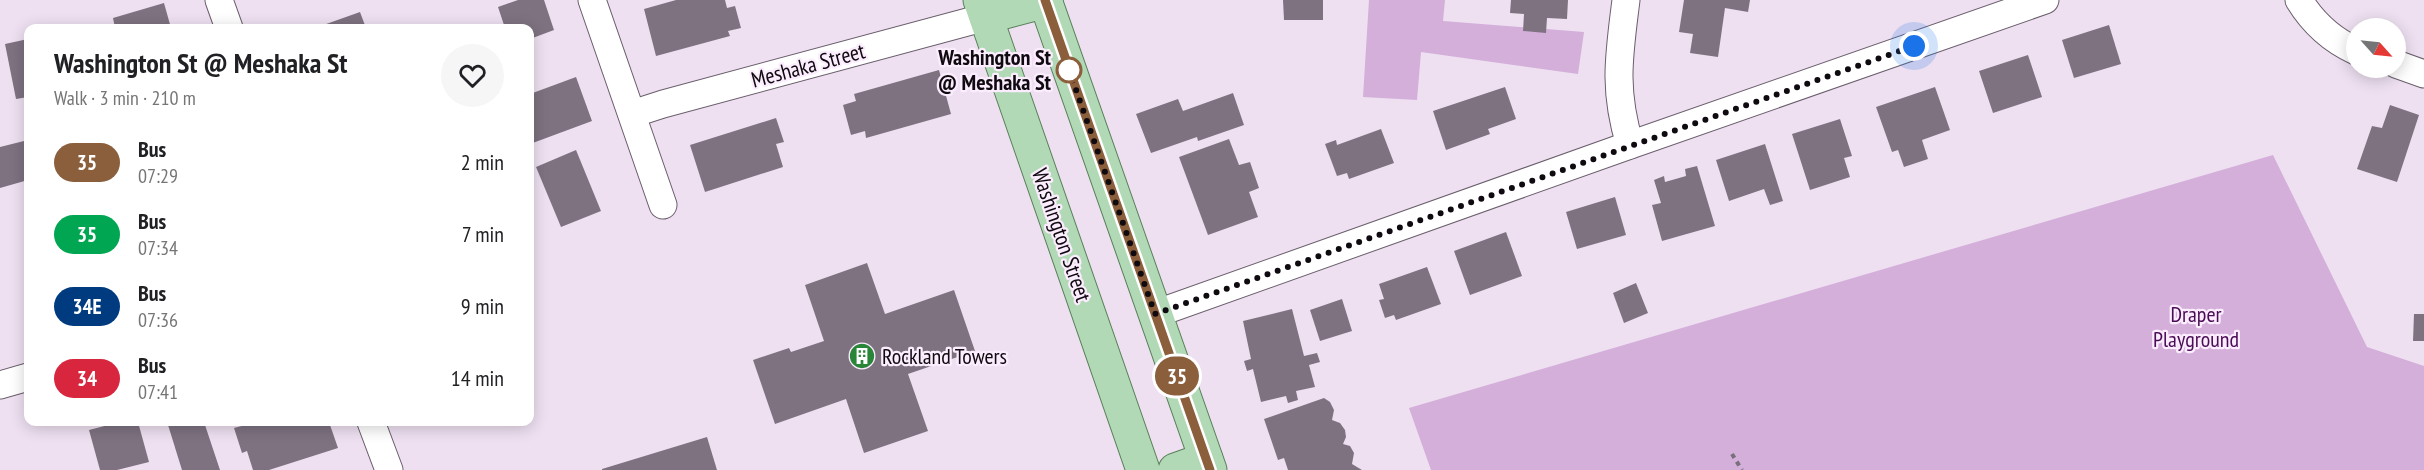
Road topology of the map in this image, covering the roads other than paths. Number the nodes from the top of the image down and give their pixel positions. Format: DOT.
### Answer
graph roads {
  1 [pos="219,0"];
  2 [pos="592,0"];
  3 [pos="1626,0"];
  4 [pos="2045,0"];
  5 [pos="2299,0"];
  6 [pos="1046,1"];
  7 [pos="983,8"];
  8 [pos="228,24"];
  9 [pos="2346,45"];
  10 [pos="2406,68"];
  11 [pos="2424,74"];
  12 [pos="632,114"];
  13 [pos="1630,145"];
  14 [pos="663,205"];
  15 [pos="1155,314"];
  16 [pos="24,378"];
  17 [pos="0,385"];
  18 [pos="372,426"];
  19 [pos="1208,464"];
  20 [pos="389,470"];
  21 [pos="1143,470"];
  22 [pos="1175,470"];
  1 -- 8 [label="street"];
  2 -- 12 [label="street"];
  3 -- 13 [label="street"];
  4 -- 13 [label="street"];
  5 -- 9 [label="street"];
  6 -- 7 [label="main road"];
  6 -- 15 [label="main road"];
  7 -- 12 [label="street, Meshaka Street"];
  7 -- 21 [label="main road, Washington Street"];
  10 -- 11 [label="street"];
  12 -- 14 [label="street"];
  13 -- 15 [label="street"];
  15 -- 19 [label="main road"];
  16 -- 17 [label="street"];
  18 -- 20 [label="street"];
  19 -- 22 [label="main road"];
}
